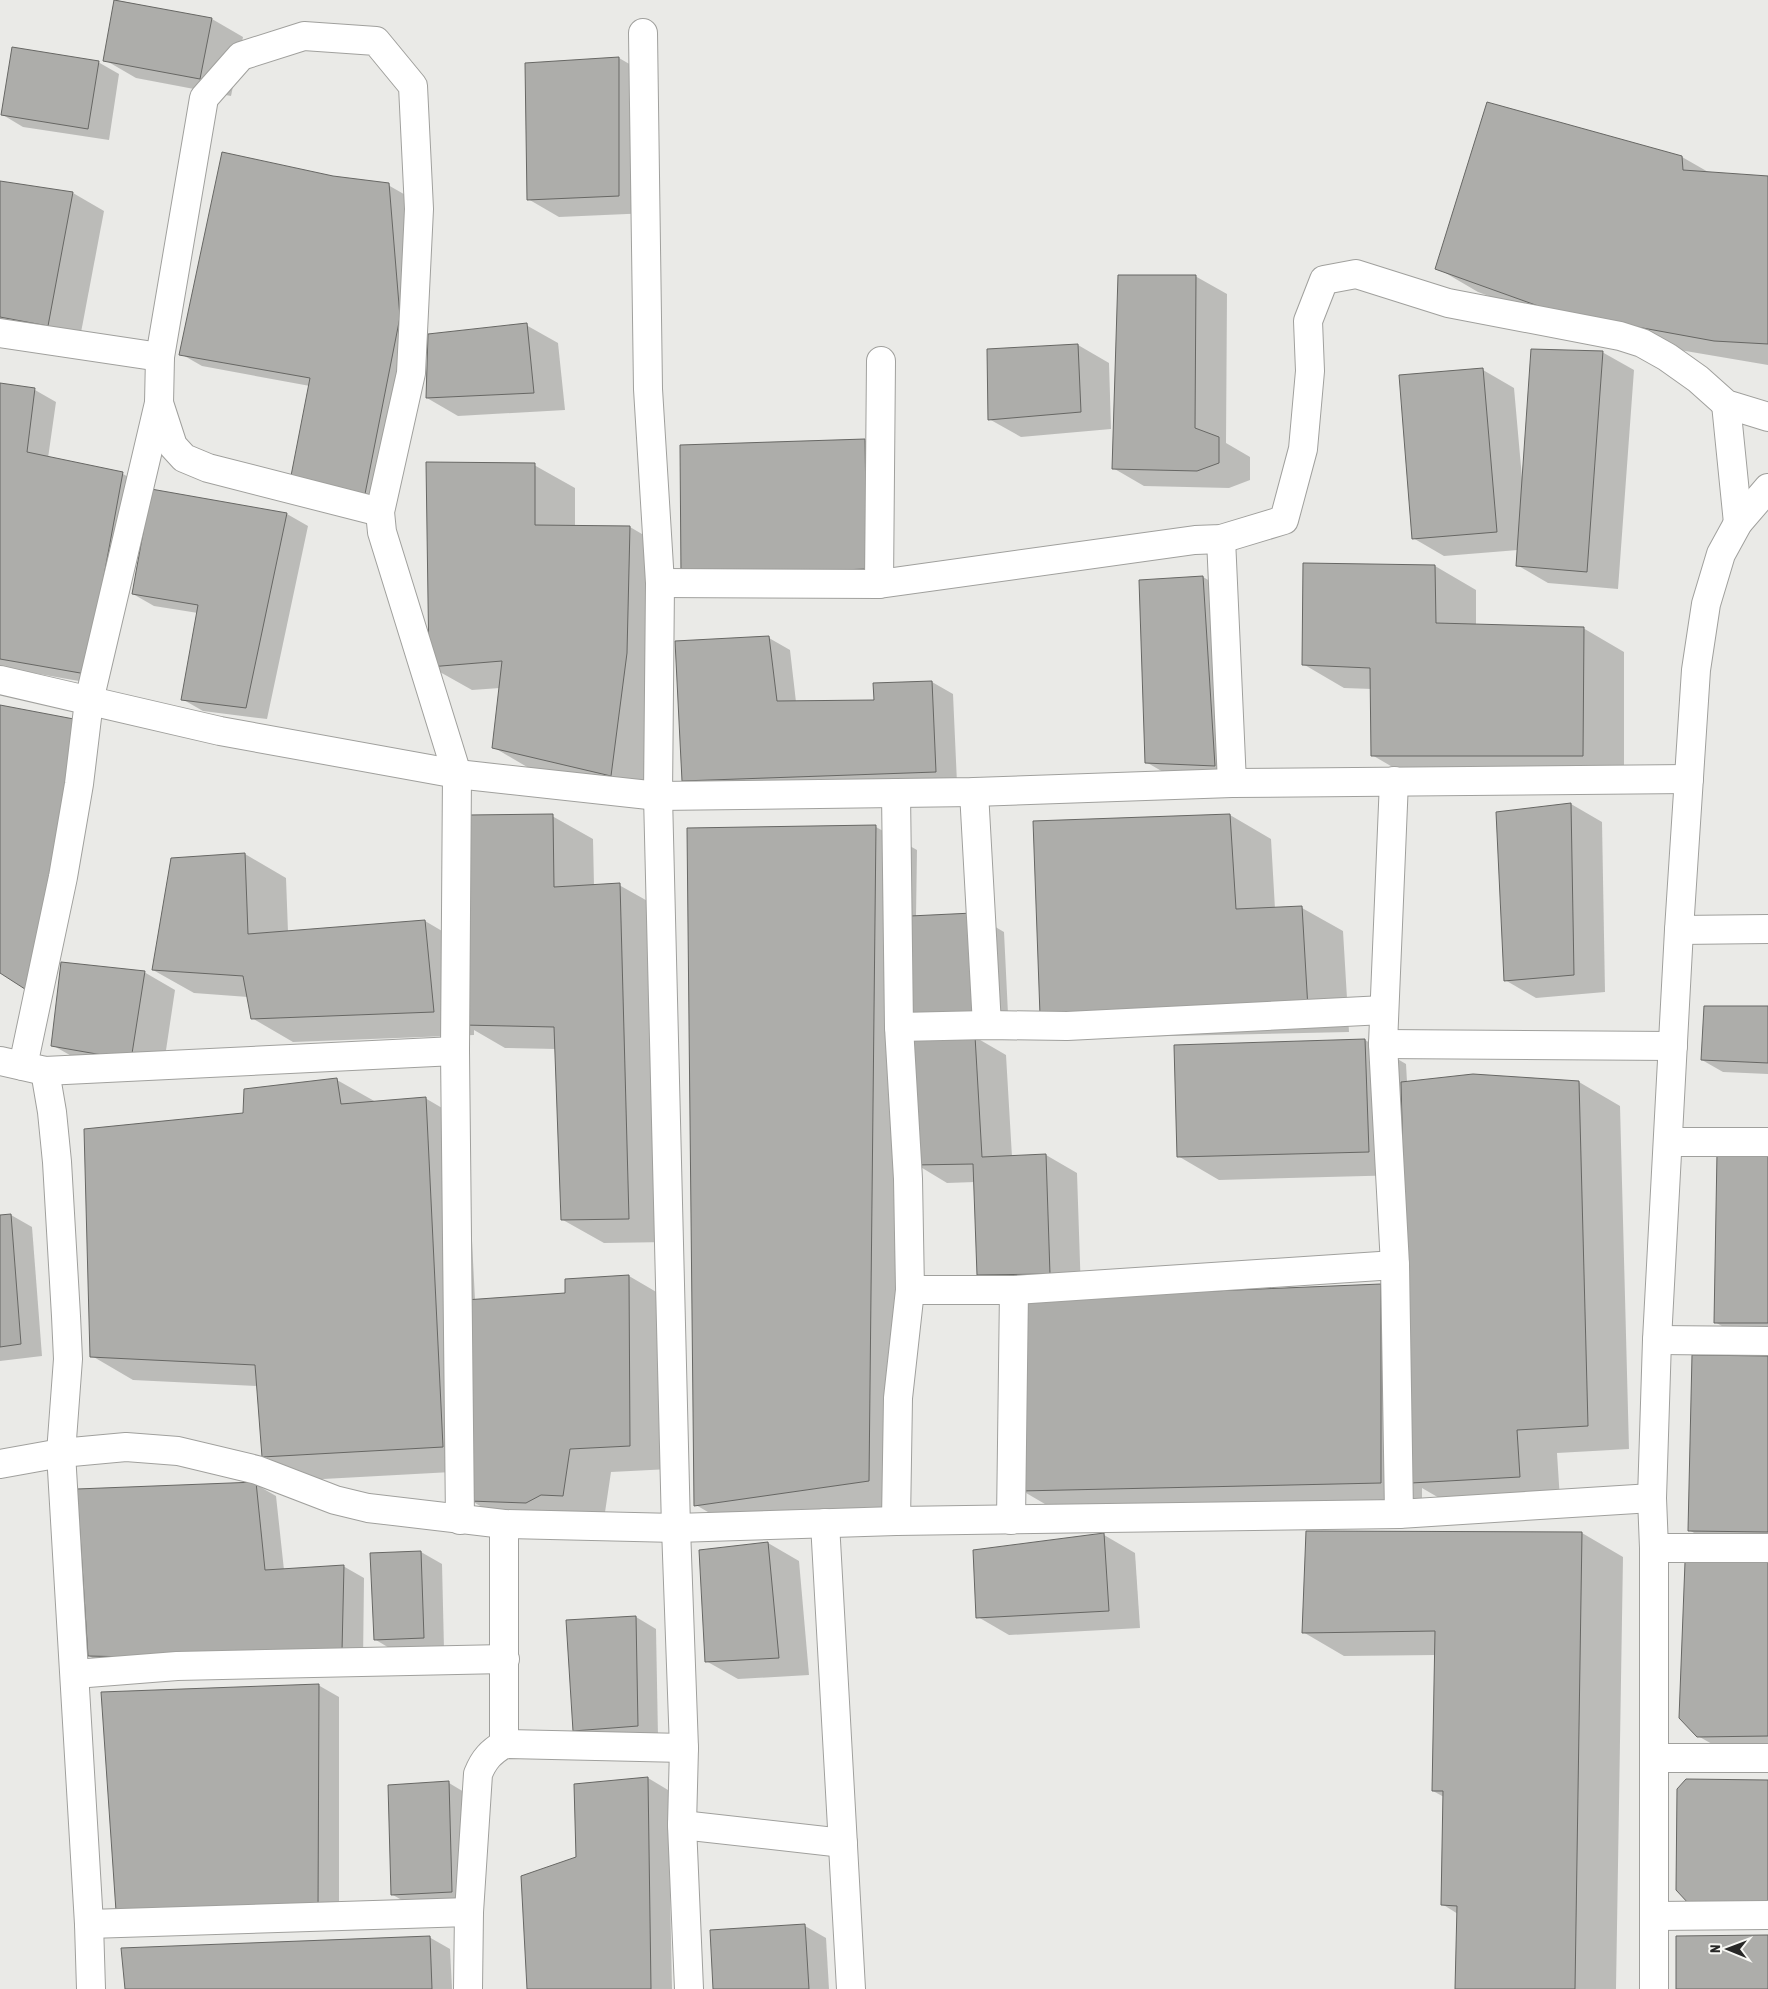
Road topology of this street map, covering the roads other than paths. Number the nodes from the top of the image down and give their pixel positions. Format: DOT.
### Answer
graph roads {
  1 [pos="643,34"];
  2 [pos="0,333"];
  3 [pos="160,358"];
  4 [pos="881,361"];
  5 [pos="159,403"];
  6 [pos="1726,404"];
  7 [pos="1768,417"];
  8 [pos="1768,488"];
  9 [pos="380,512"];
  10 [pos="1738,523"];
  11 [pos="1221,539"];
  12 [pos="660,583"];
  13 [pos="879,584"];
  14 [pos="0,680"];
  15 [pos="89,701"];
  16 [pos="456,774"];
  17 [pos="1689,778"];
  18 [pos="1394,781"];
  19 [pos="1232,783"];
  20 [pos="974,792"];
  21 [pos="896,793"];
  22 [pos="658,796"];
  23 [pos="1768,929"];
  24 [pos="1679,930"];
  25 [pos="1384,1010"];
  26 [pos="987,1025"];
  27 [pos="899,1027"];
  28 [pos="1383,1044"];
  29 [pos="1673,1046"];
  30 [pos="455,1051"];
  31 [pos="23,1066"];
  32 [pos="1669,1142"];
  33 [pos="1768,1142"];
  34 [pos="1394,1266"];
  35 [pos="910,1290"];
  36 [pos="1014,1290"];
  37 [pos="1657,1340"];
  38 [pos="1768,1341"];
  39 [pos="61,1453"];
  40 [pos="0,1464"];
  41 [pos="1652,1498"];
  42 [pos="1399,1514"];
  43 [pos="460,1520"];
  44 [pos="1011,1520"];
  45 [pos="896,1521"];
  46 [pos="825,1523"];
  47 [pos="504,1524"];
  48 [pos="676,1528"];
  49 [pos="1654,1548"];
  50 [pos="1768,1548"];
  51 [pos="504,1658"];
  52 [pos="75,1674"];
  53 [pos="504,1744"];
  54 [pos="684,1748"];
  55 [pos="1654,1758"];
  56 [pos="1768,1758"];
  57 [pos="682,1826"];
  58 [pos="842,1843"];
  59 [pos="469,1912"];
  60 [pos="1768,1915"];
  61 [pos="1655,1916"];
  62 [pos="89,1924"];
  63 [pos="91,1989"];
  64 [pos="468,1989"];
  65 [pos="689,1989"];
  66 [pos="851,1989"];
  67 [pos="1654,1989"];
  1 -- 12 [label="street"];
  2 -- 3 [label="street"];
  3 -- 5 [label="street"];
  3 -- 9 [label="street"];
  4 -- 13 [label="street"];
  5 -- 9 [label="street"];
  5 -- 15 [label="street"];
  6 -- 7 [label="street"];
  6 -- 10 [label="street"];
  6 -- 11 [label="street"];
  8 -- 10 [label="street"];
  9 -- 16 [label="street"];
  10 -- 17 [label="street"];
  11 -- 13 [label="street"];
  11 -- 19 [label="street"];
  12 -- 13 [label="street"];
  12 -- 22 [label="street"];
  14 -- 15 [label="street"];
  15 -- 16 [label="street"];
  15 -- 31 [label="street"];
  16 -- 22 [label="street"];
  16 -- 30 [label="street"];
  17 -- 18 [label="street"];
  17 -- 24 [label="street"];
  18 -- 19 [label="street"];
  18 -- 25 [label="street"];
  19 -- 20 [label="street"];
  20 -- 21 [label="street"];
  20 -- 26 [label="street"];
  21 -- 22 [label="street"];
  21 -- 27 [label="street"];
  22 -- 48 [label="street"];
  23 -- 24 [label="street"];
  24 -- 29 [label="street"];
  25 -- 26 [label="street"];
  25 -- 28 [label="street"];
  26 -- 27 [label="street"];
  27 -- 35 [label="street"];
  28 -- 29 [label="street"];
  28 -- 34 [label="street"];
  29 -- 32 [label="street"];
  30 -- 31 [label="street"];
  30 -- 43 [label="street"];
  31 -- 39 [label="street"];
  32 -- 33 [label="street"];
  32 -- 37 [label="street"];
  34 -- 36 [label="street"];
  34 -- 42 [label="street"];
  35 -- 36 [label="street"];
  35 -- 45 [label="street"];
  36 -- 44 [label="street"];
  37 -- 38 [label="street"];
  37 -- 41 [label="street"];
  39 -- 40 [label="street"];
  39 -- 43 [label="street"];
  39 -- 52 [label="street"];
  41 -- 42 [label="street"];
  41 -- 49 [label="street"];
  42 -- 44 [label="street"];
  43 -- 47 [label="street"];
  44 -- 45 [label="street"];
  45 -- 46 [label="street"];
  46 -- 48 [label="street"];
  46 -- 58 [label="street"];
  47 -- 48 [label="street"];
  47 -- 51 [label="street"];
  48 -- 54 [label="street"];
  49 -- 50 [label="street"];
  49 -- 55 [label="street"];
  51 -- 52 [label="street"];
  51 -- 53 [label="street"];
  52 -- 62 [label="street"];
  53 -- 54 [label="street"];
  53 -- 59 [label="street"];
  54 -- 57 [label="street"];
  55 -- 56 [label="street"];
  55 -- 61 [label="street"];
  57 -- 58 [label="street"];
  57 -- 65 [label="street"];
  58 -- 66 [label="street"];
  59 -- 62 [label="street"];
  59 -- 64 [label="street"];
  60 -- 61 [label="street"];
  61 -- 67 [label="street"];
  62 -- 63 [label="street"];
}
